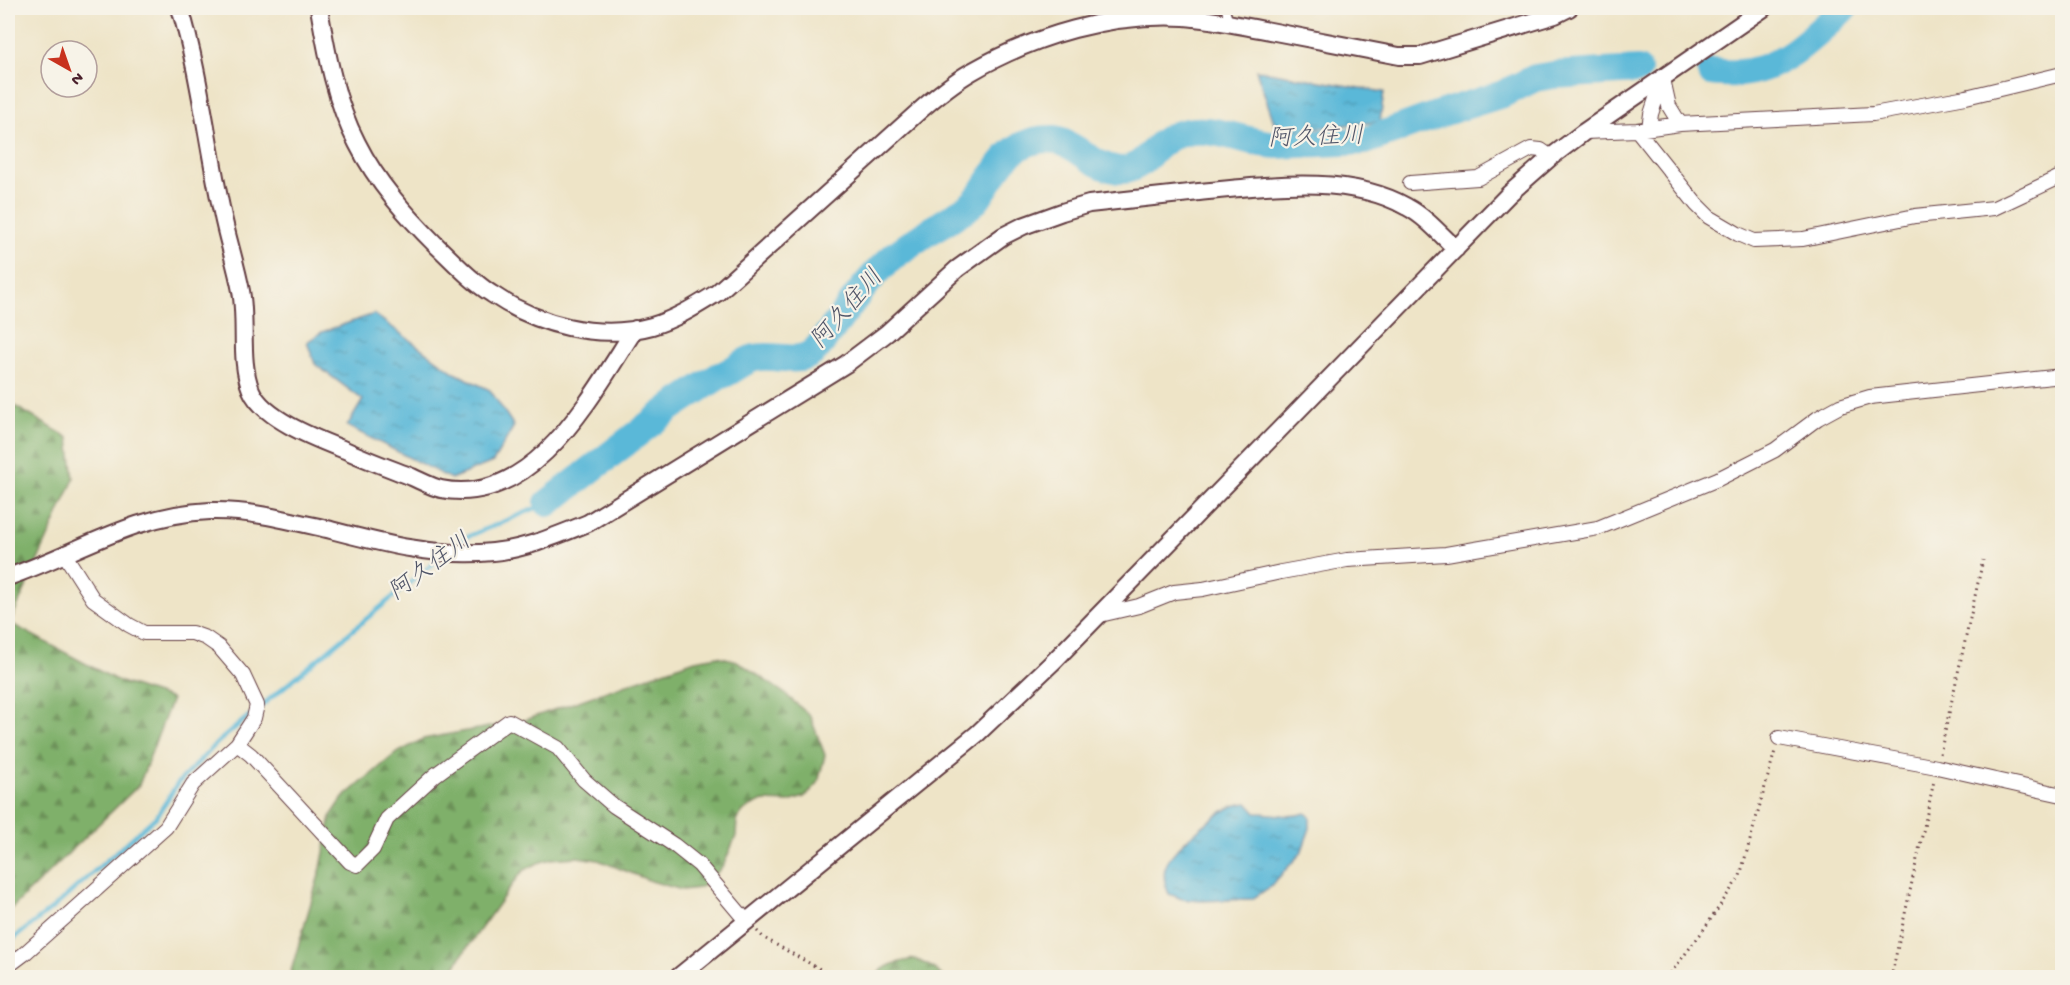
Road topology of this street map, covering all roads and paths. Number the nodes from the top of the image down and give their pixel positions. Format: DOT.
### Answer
graph roads {
  1 [pos="180,8"];
  2 [pos="319,8"];
  3 [pos="1569,8"];
  4 [pos="1764,8"];
  5 [pos="1228,15"];
  6 [pos="2062,74"];
  7 [pos="1663,77"];
  8 [pos="1680,124"];
  9 [pos="1643,129"];
  10 [pos="1584,132"];
  11 [pos="1551,157"];
  12 [pos="2062,176"];
  13 [pos="1410,183"];
  14 [pos="1456,249"];
  15 [pos="635,329"];
  16 [pos="2062,376"];
  17 [pos="65,555"];
  18 [pos="1983,560"];
  19 [pos="8,577"];
  20 [pos="1100,615"];
  21 [pos="1779,738"];
  22 [pos="237,744"];
  23 [pos="1937,767"];
  24 [pos="2062,795"];
  25 [pos="747,922"];
  26 [pos="8,966"];
  27 [pos="677,978"];
  28 [pos="837,978"];
  29 [pos="1667,978"];
  30 [pos="1891,978"];
  1 -- 15 [label="street"];
  2 -- 15 [label="street"];
  3 -- 5 [label="street"];
  4 -- 7 [label="street"];
  5 -- 15 [label="street"];
  6 -- 8 [label="street"];
  7 -- 8 [label="street"];
  7 -- 9 [label="street"];
  7 -- 10 [label="street"];
  8 -- 9 [label="street"];
  9 -- 10 [label="street"];
  9 -- 12 [label="street"];
  10 -- 11 [label="street"];
  11 -- 13 [label="street"];
  11 -- 14 [label="street"];
  14 -- 17 [label="street"];
  14 -- 20 [label="street"];
  16 -- 20 [label="street"];
  17 -- 19 [label="street"];
  17 -- 22 [label="street"];
  18 -- 23 [label="path"];
  20 -- 25 [label="street"];
  21 -- 23 [label="street"];
  21 -- 29 [label="path"];
  22 -- 25 [label="street"];
  22 -- 26 [label="street"];
  23 -- 24 [label="street"];
  23 -- 30 [label="path"];
  25 -- 27 [label="street"];
  25 -- 28 [label="path"];
}
